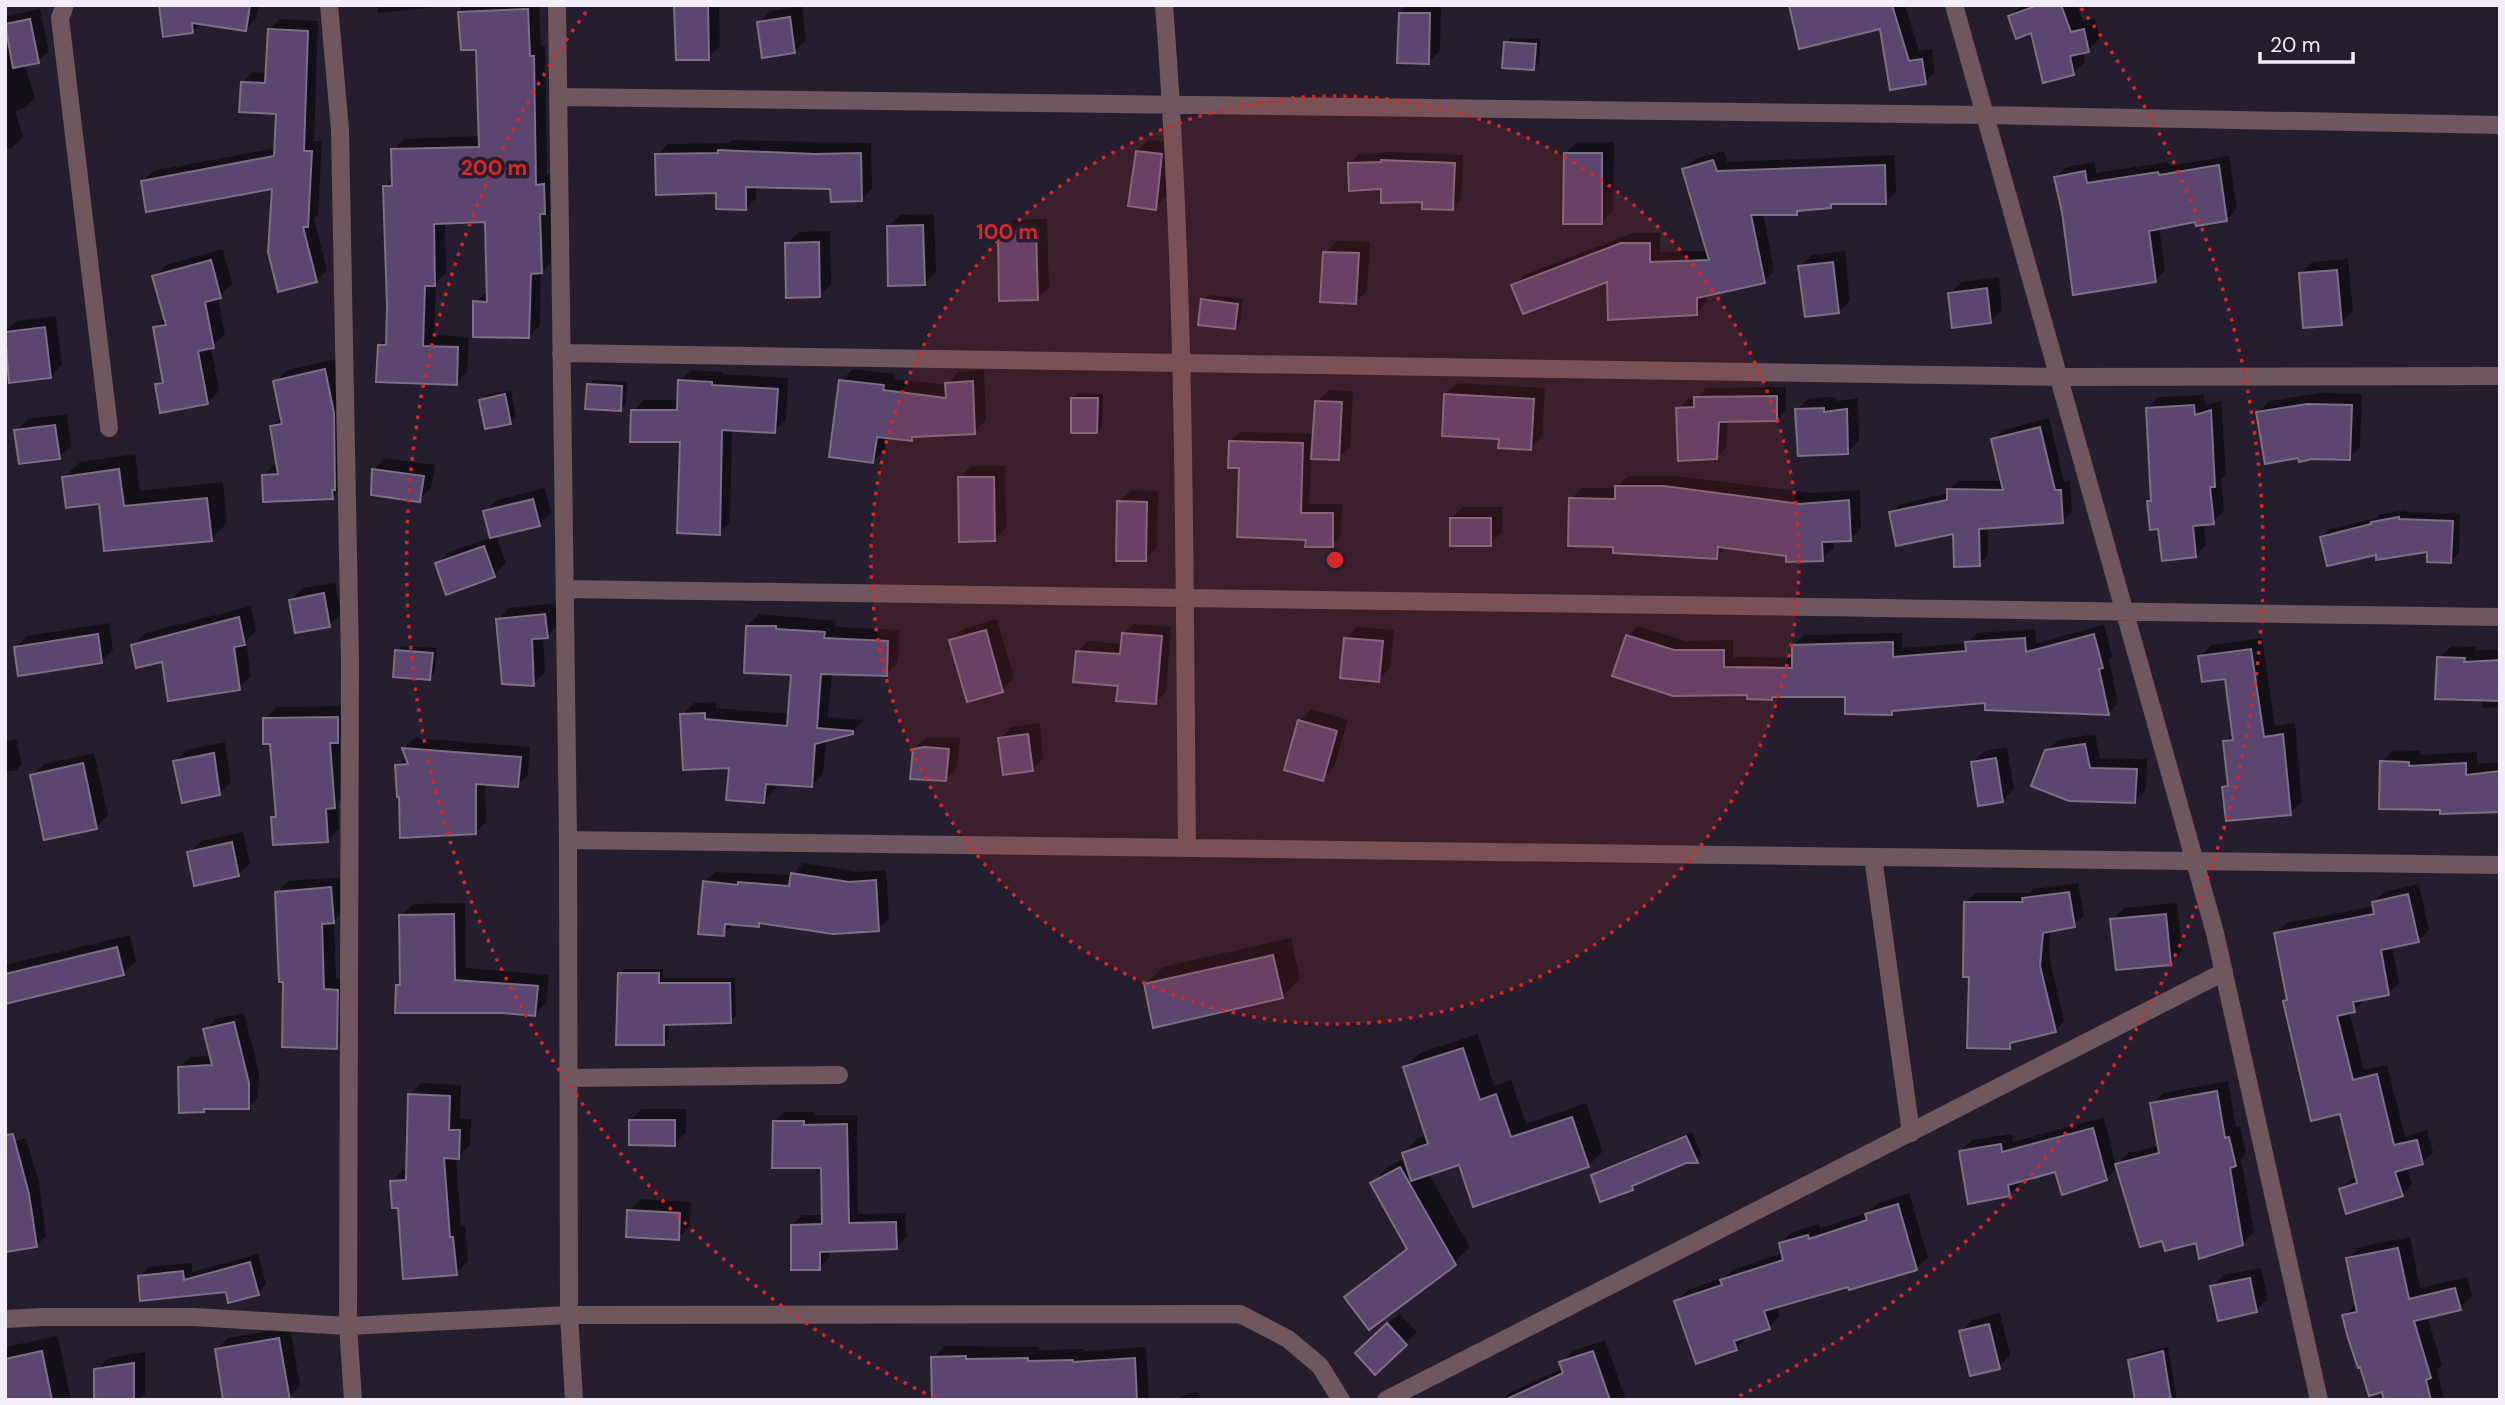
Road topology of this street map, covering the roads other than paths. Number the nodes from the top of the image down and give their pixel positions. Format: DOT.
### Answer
graph roads {
  1 [pos="65,5"];
  2 [pos="329,5"];
  3 [pos="556,5"];
  4 [pos="1164,5"];
  5 [pos="1954,5"];
  6 [pos="558,97"];
  7 [pos="1172,105"];
  8 [pos="1984,116"];
  9 [pos="2500,125"];
  10 [pos="561,353"];
  11 [pos="1181,363"];
  12 [pos="2500,376"];
  13 [pos="2059,377"];
  14 [pos="109,428"];
  15 [pos="565,589"];
  16 [pos="1184,597"];
  17 [pos="2124,610"];
  18 [pos="2500,617"];
  19 [pos="568,840"];
  20 [pos="1187,848"];
  21 [pos="1873,858"];
  22 [pos="2195,862"];
  23 [pos="2500,865"];
  24 [pos="2224,972"];
  25 [pos="839,1075"];
  26 [pos="569,1078"];
  27 [pos="1911,1133"];
  28 [pos="569,1315"];
  29 [pos="5,1319"];
  30 [pos="348,1326"];
  31 [pos="353,1400"];
  32 [pos="574,1400"];
  33 [pos="1342,1400"];
  34 [pos="1386,1400"];
  35 [pos="2319,1400"];
  1 -- 14 [label="street"];
  2 -- 30 [label="street"];
  3 -- 6 [label="street"];
  4 -- 7 [label="street"];
  5 -- 8 [label="street"];
  6 -- 7 [label="street"];
  6 -- 10 [label="street"];
  7 -- 8 [label="street"];
  7 -- 11 [label="street"];
  8 -- 9 [label="street"];
  8 -- 13 [label="street"];
  10 -- 11 [label="street"];
  10 -- 15 [label="street"];
  11 -- 13 [label="street"];
  11 -- 16 [label="street"];
  12 -- 13 [label="street"];
  13 -- 17 [label="street"];
  15 -- 16 [label="street"];
  15 -- 19 [label="street"];
  16 -- 17 [label="street"];
  16 -- 20 [label="street"];
  17 -- 18 [label="street"];
  17 -- 22 [label="street"];
  19 -- 20 [label="street"];
  19 -- 26 [label="street"];
  20 -- 21 [label="street"];
  21 -- 22 [label="street"];
  21 -- 27 [label="street"];
  22 -- 23 [label="street"];
  22 -- 24 [label="street"];
  24 -- 27 [label="street"];
  24 -- 35 [label="street"];
  25 -- 26 [label="street"];
  26 -- 28 [label="street"];
  27 -- 34 [label="street"];
  28 -- 30 [label="street"];
  28 -- 32 [label="street"];
  28 -- 33 [label="street"];
  29 -- 30 [label="street"];
  30 -- 31 [label="street"];
}
